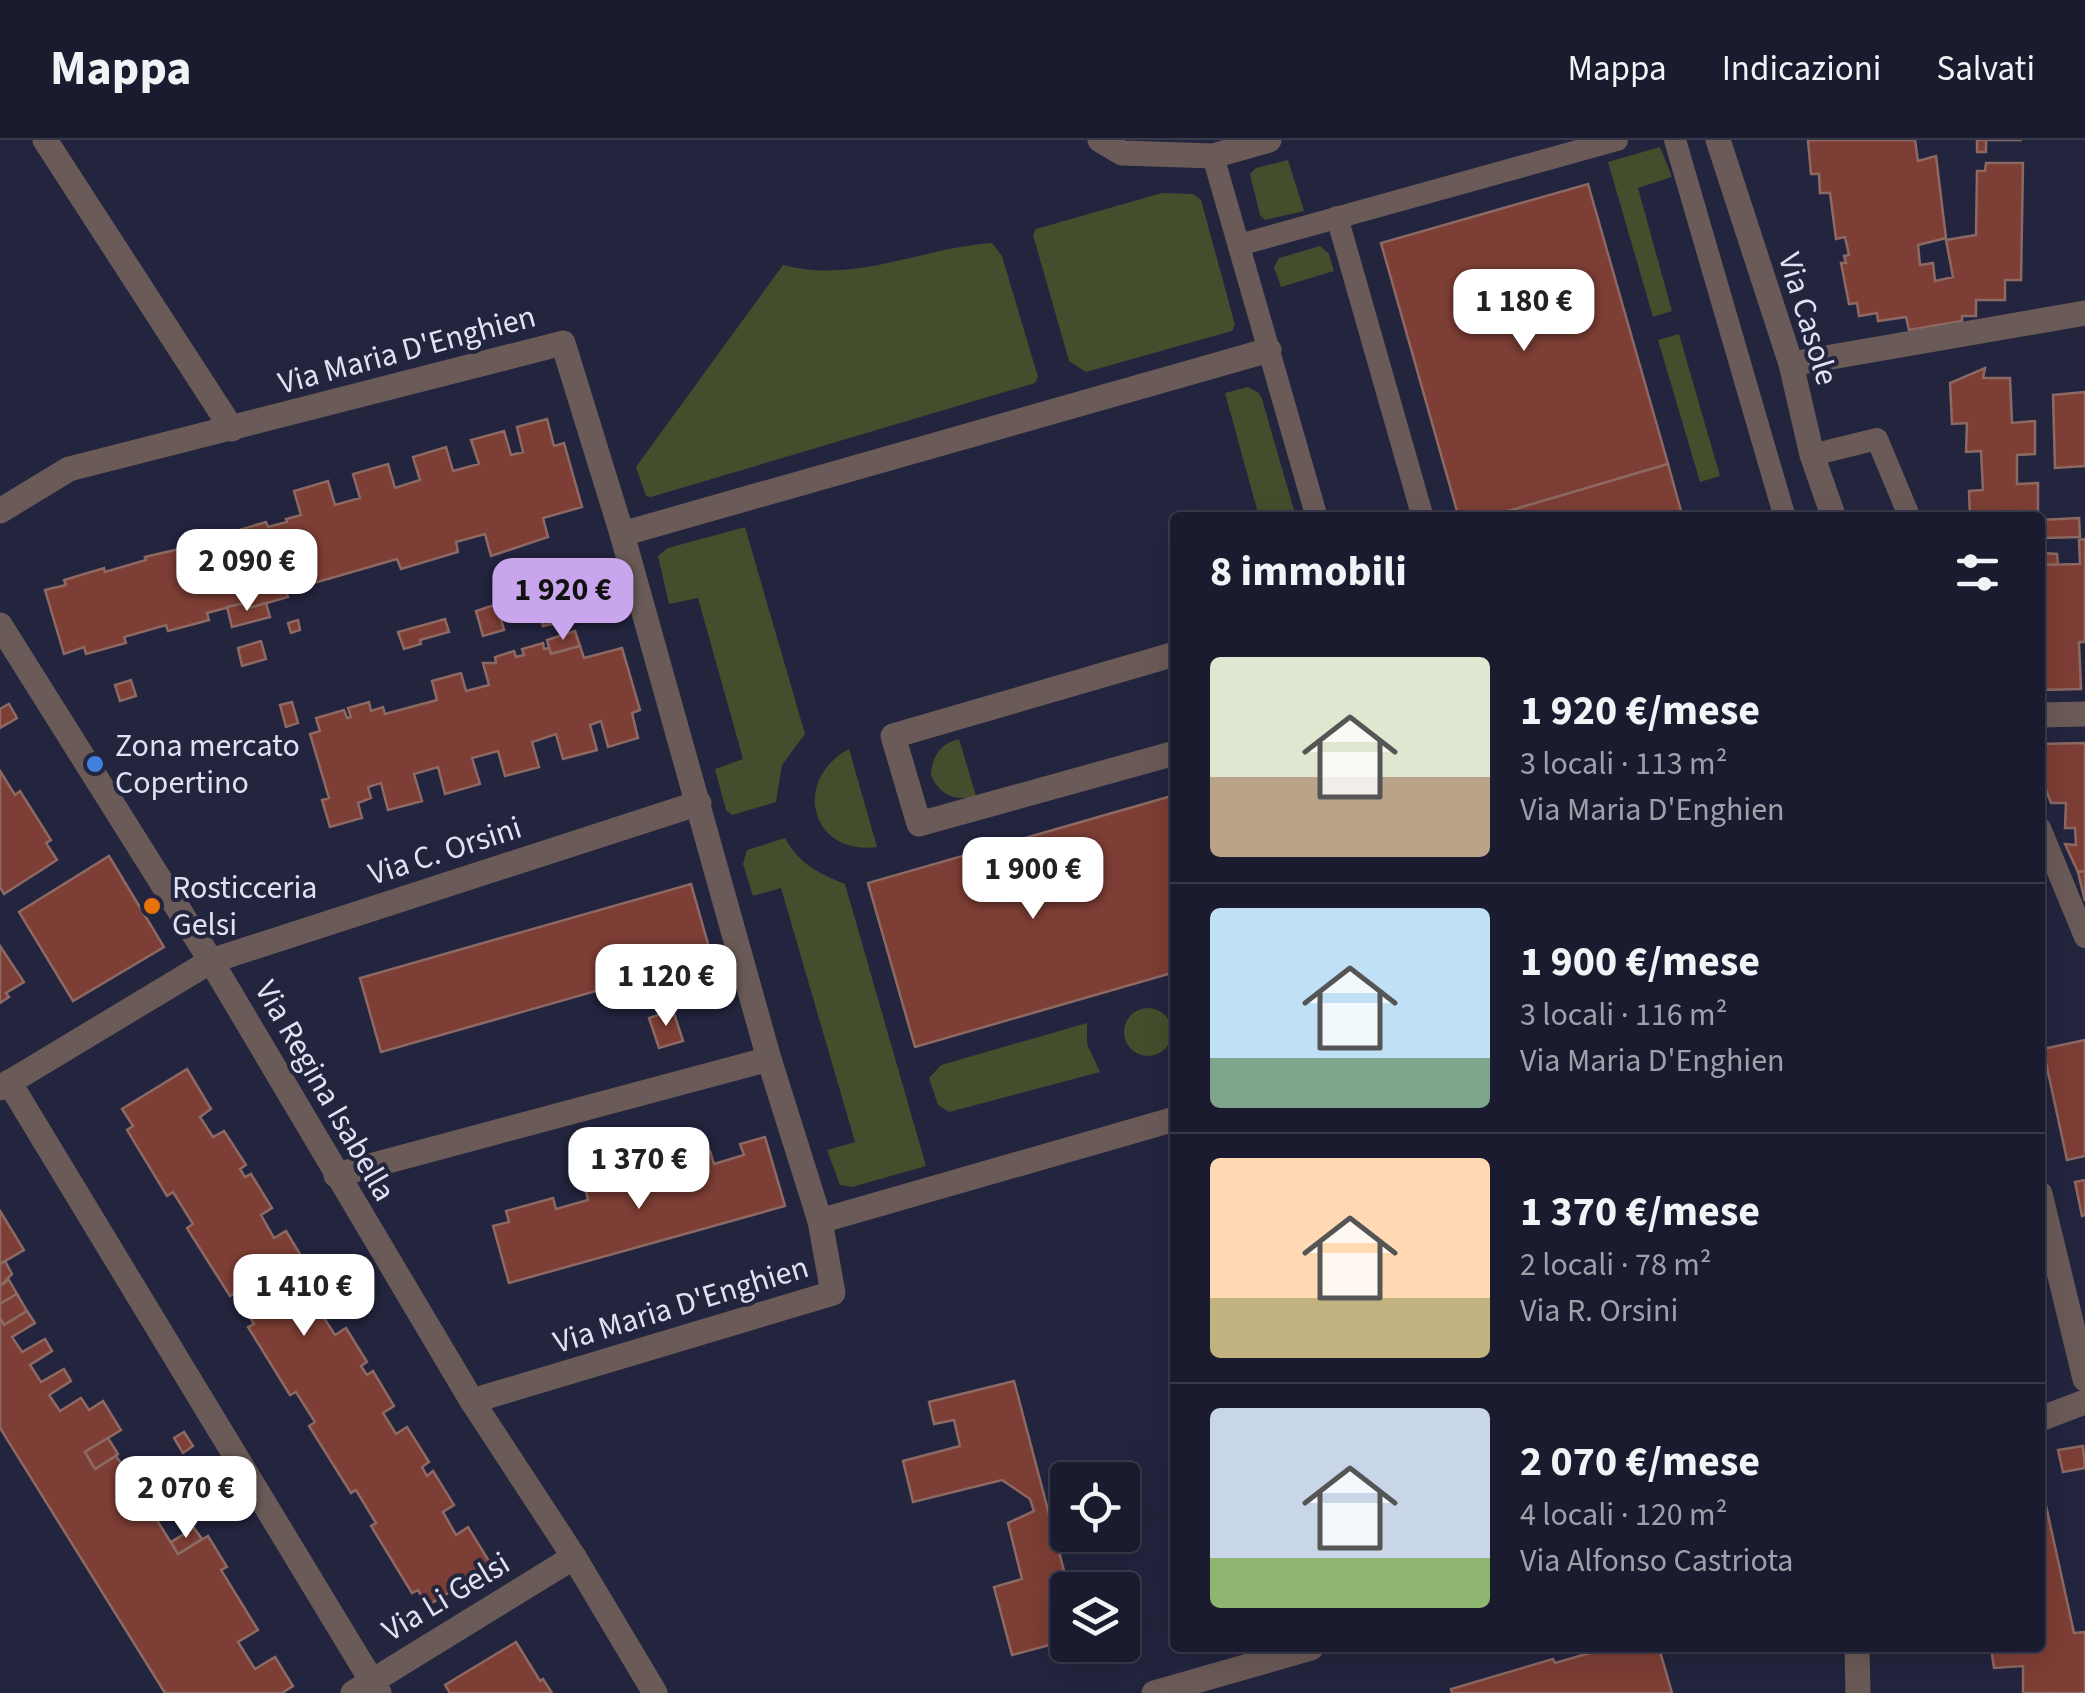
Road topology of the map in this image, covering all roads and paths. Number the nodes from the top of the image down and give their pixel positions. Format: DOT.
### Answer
graph roads {
  1 [pos="46,140"];
  2 [pos="1100,140"];
  3 [pos="1268,140"];
  4 [pos="1617,140"];
  5 [pos="1675,140"];
  6 [pos="1718,140"];
  7 [pos="1213,156"];
  8 [pos="1338,217"];
  9 [pos="1239,245"];
  10 [pos="2085,313"];
  11 [pos="1269,350"];
  12 [pos="1790,364"];
  13 [pos="232,429"];
  14 [pos="1812,454"];
  15 [pos="0,511"];
  16 [pos="1315,512"];
  17 [pos="1422,512"];
  18 [pos="1783,512"];
  19 [pos="1832,512"];
  20 [pos="1908,512"];
  21 [pos="622,534"];
  22 [pos="0,625"];
  23 [pos="1170,655"];
  24 [pos="2085,714"];
  25 [pos="2045,715"];
  26 [pos="1170,754"];
  27 [pos="699,803"];
  28 [pos="2045,840"];
  29 [pos="2085,937"];
  30 [pos="211,961"];
  31 [pos="769,1059"];
  32 [pos="4,1085"];
  33 [pos="1170,1120"];
  34 [pos="336,1175"];
  35 [pos="2045,1215"];
  36 [pos="820,1220"];
  37 [pos="2085,1379"];
  38 [pos="472,1401"];
  39 [pos="2085,1402"];
  40 [pos="2045,1417"];
  41 [pos="574,1557"];
  42 [pos="1297,1652"];
  43 [pos="1857,1652"];
  44 [pos="368,1689"];
  45 [pos="655,1693"];
  46 [pos="1154,1693"];
  47 [pos="1858,1693"];
  1 -- 13 [label="street"];
  2 -- 7 [label="street"];
  3 -- 7 [label="street"];
  4 -- 8 [label="lane"];
  5 -- 18 [label="lane"];
  6 -- 12 [label="street, Via Casole"];
  7 -- 9 [label="lane"];
  8 -- 9 [label="lane"];
  8 -- 17 [label="lane"];
  9 -- 11 [label="lane"];
  10 -- 12 [label="street"];
  11 -- 16 [label="lane"];
  11 -- 21 [label="street"];
  12 -- 14 [label="street, Via Casole"];
  13 -- 15 [label="street, Via Maria D'Enghien"];
  13 -- 21 [label="street, Via Maria D'Enghien"];
  14 -- 19 [label="street, Via Casole"];
  14 -- 20 [label="lane"];
  21 -- 27 [label="street, Via Maria D'Enghien"];
  22 -- 30 [label="street, Via Regina Isabella"];
  23 -- 26 [label="street"];
  24 -- 25 [label="street"];
  27 -- 30 [label="street, Via C. Orsini"];
  27 -- 31 [label="street, Via Maria D'Enghien"];
  28 -- 29 [label="lane"];
  30 -- 32 [label="street, Via C. Orsini"];
  30 -- 34 [label="street, Via Regina Isabella"];
  31 -- 34 [label="street"];
  31 -- 36 [label="street, Via Maria D'Enghien"];
  32 -- 44 [label="street"];
  33 -- 36 [label="street"];
  34 -- 38 [label="street, Via Regina Isabella"];
  35 -- 37 [label="street"];
  36 -- 38 [label="street, Via Maria D'Enghien"];
  38 -- 41 [label="street, Via Regina Isabella"];
  39 -- 40 [label="street"];
  41 -- 44 [label="street, Via Li Gelsi"];
  41 -- 45 [label="street, Via Regina Isabella"];
  42 -- 46 [label="street"];
  43 -- 47 [label="street"];
}
